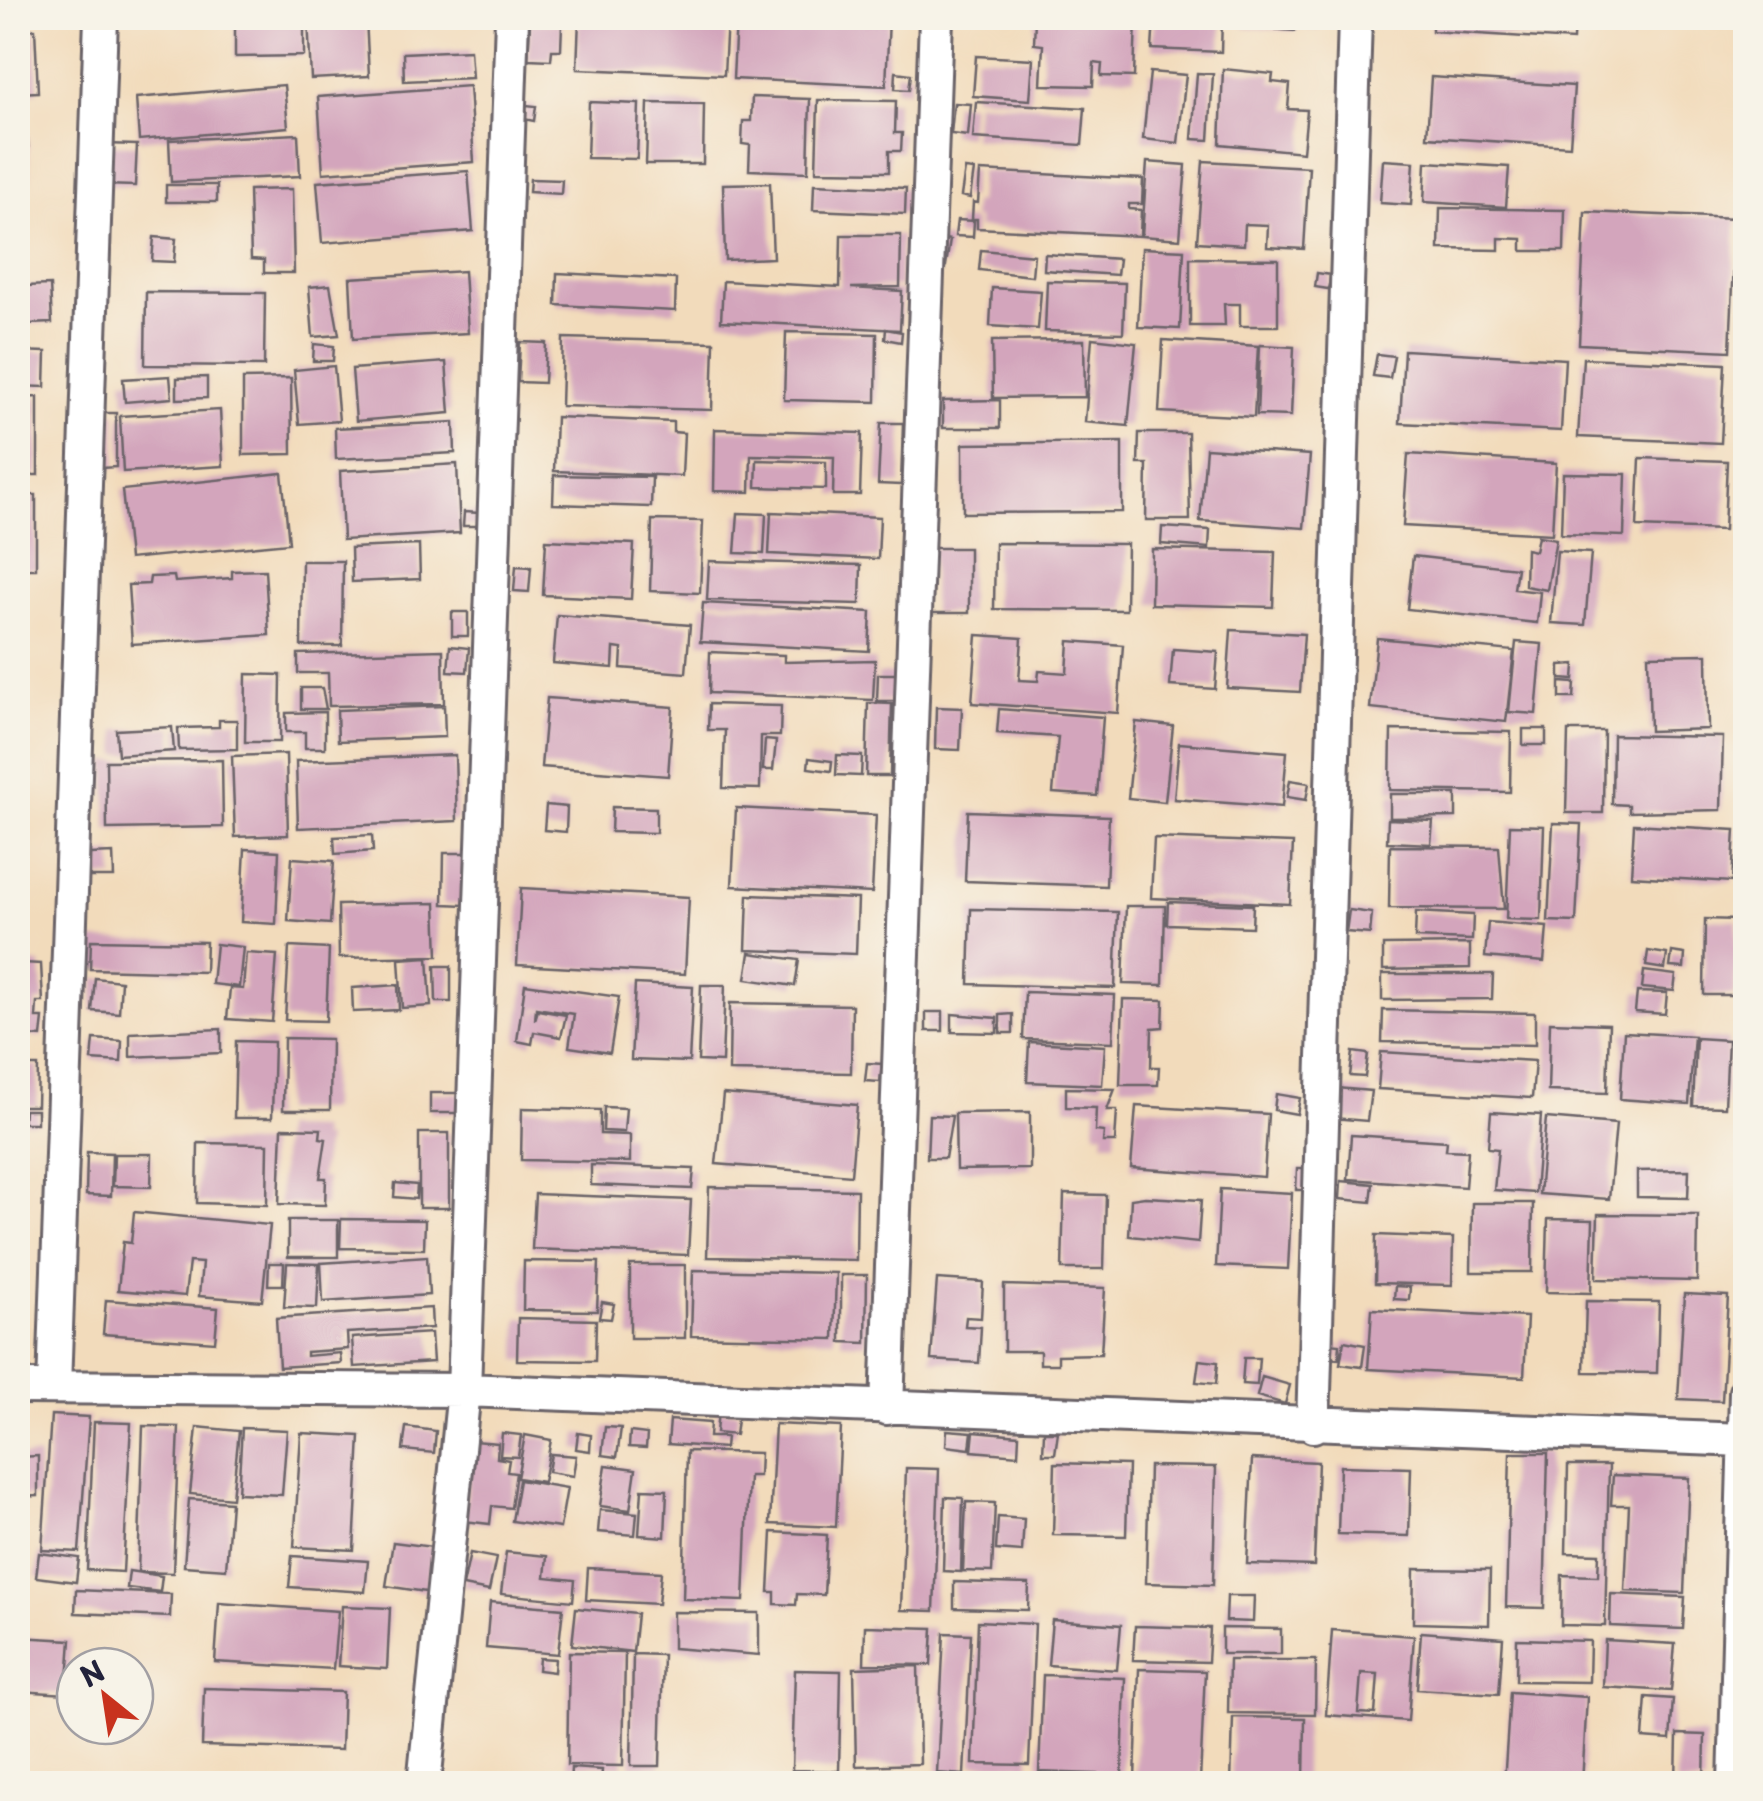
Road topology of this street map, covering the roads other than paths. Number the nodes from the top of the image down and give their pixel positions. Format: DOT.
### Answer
graph roads {
  1 [pos="101,18"];
  2 [pos="512,18"];
  3 [pos="936,18"];
  4 [pos="1355,18"];
  5 [pos="18,1387"];
  6 [pos="54,1387"];
  7 [pos="464,1390"];
  8 [pos="1746,1392"];
  9 [pos="887,1408"];
  10 [pos="1314,1426"];
  11 [pos="1744,1440"];
  12 [pos="1742,1642"];
  13 [pos="424,1784"];
  14 [pos="1735,1784"];
  1 -- 6 [label="street"];
  2 -- 7 [label="street"];
  3 -- 9 [label="street"];
  4 -- 10 [label="street"];
  5 -- 6 [label="street"];
  6 -- 7 [label="street"];
  7 -- 9 [label="street"];
  7 -- 13 [label="street"];
  8 -- 11 [label="street"];
  9 -- 10 [label="street"];
  10 -- 11 [label="street"];
  11 -- 12 [label="street"];
  12 -- 14 [label="street"];
}
